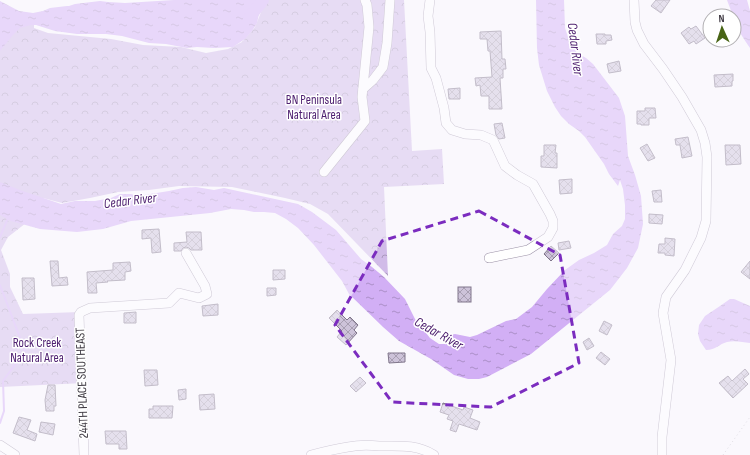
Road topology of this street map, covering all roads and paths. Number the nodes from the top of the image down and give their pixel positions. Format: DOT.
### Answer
graph roads {
  1 [pos="365,0"];
  2 [pos="390,0"];
  3 [pos="430,0"];
  4 [pos="634,0"];
  5 [pos="363,89"];
  6 [pos="324,172"];
  7 [pos="186,253"];
  8 [pos="489,258"];
  9 [pos="750,417"];
  10 [pos="0,445"];
  11 [pos="375,445"];
  12 [pos="15,455"];
  13 [pos="84,455"];
  14 [pos="311,455"];
  15 [pos="375,455"];
  16 [pos="434,455"];
  17 [pos="662,455"];
  18 [pos="724,455"];
  1 -- 5 [label="street"];
  2 -- 5 [label="street"];
  3 -- 8 [label="street"];
  4 -- 17 [label="street"];
  5 -- 6 [label="street"];
  7 -- 13 [label="street, 244TH PLACE SOUTHEAST"];
  9 -- 18 [label="path"];
  10 -- 12 [label="street"];
  11 -- 14 [label="street"];
  11 -- 15 [label="street"];
  11 -- 16 [label="street"];
}
